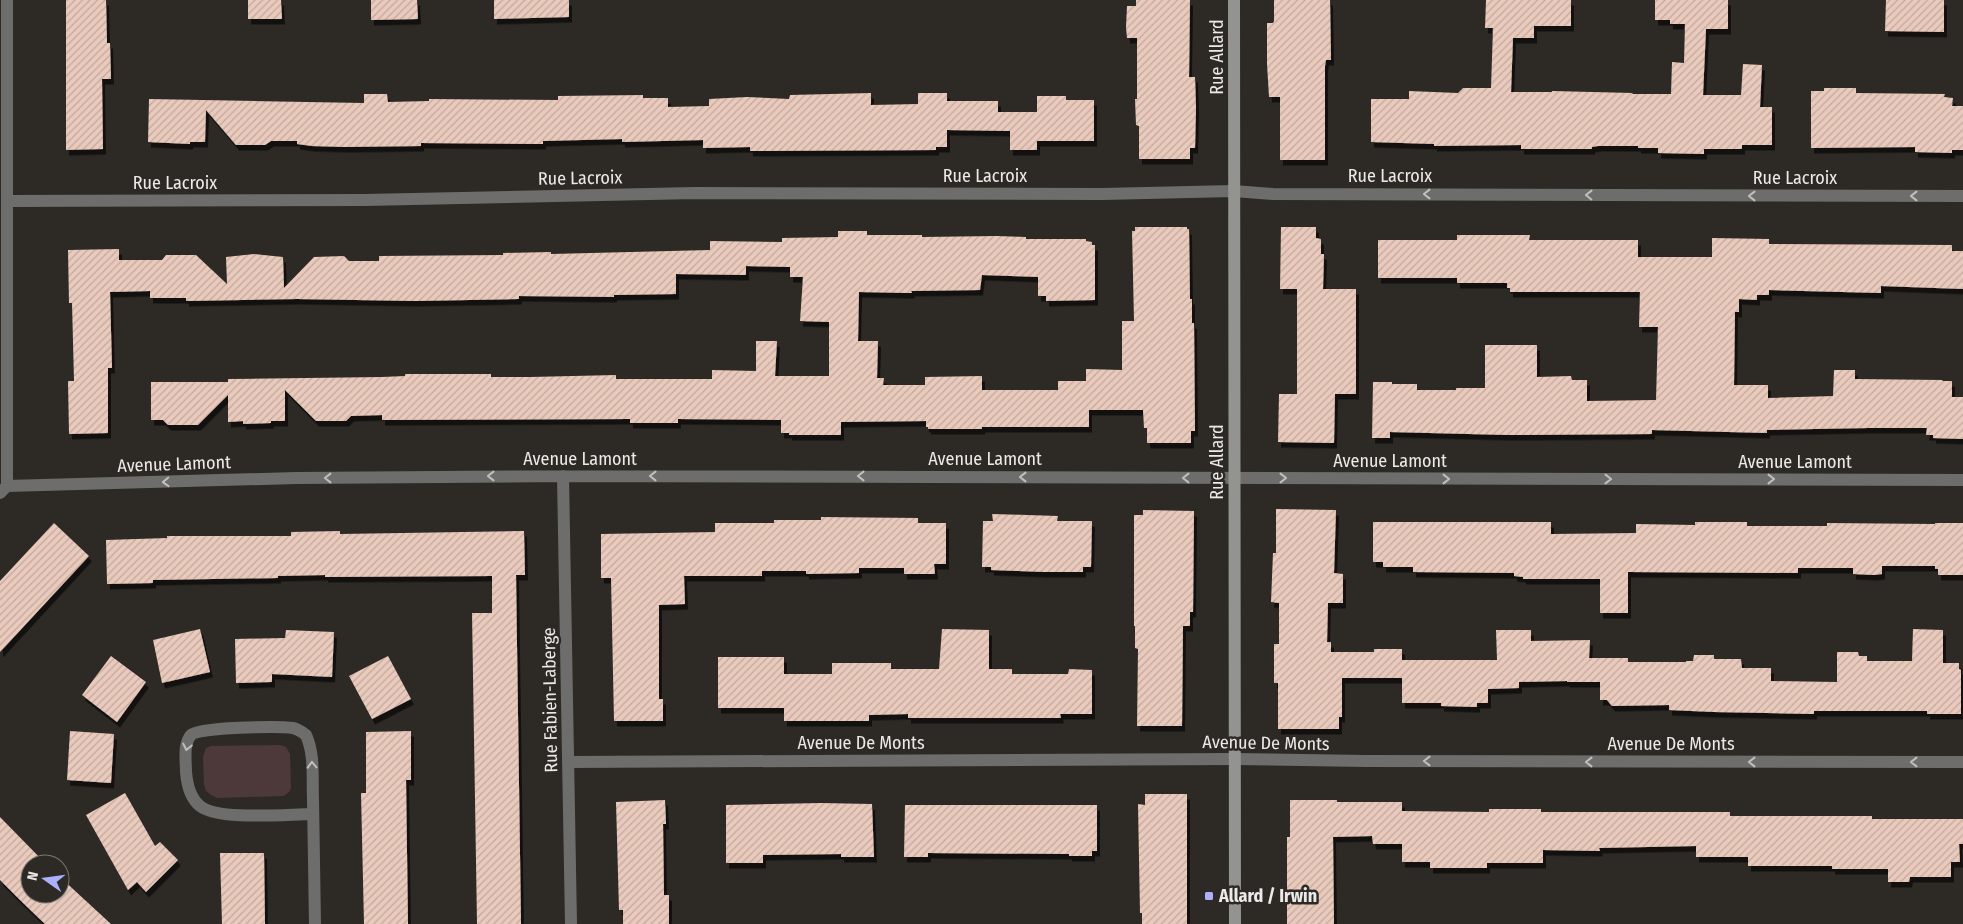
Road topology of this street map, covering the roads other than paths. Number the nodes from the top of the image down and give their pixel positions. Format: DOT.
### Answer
graph roads {
  1 [pos="7,0"];
  2 [pos="1234,0"];
  3 [pos="1234,192"];
  4 [pos="1963,196"];
  5 [pos="7,201"];
  6 [pos="563,476"];
  7 [pos="1234,478"];
  8 [pos="1963,480"];
  9 [pos="4,489"];
  10 [pos="1235,759"];
  11 [pos="568,762"];
  12 [pos="1963,762"];
  13 [pos="313,814"];
  14 [pos="314,924"];
  15 [pos="571,924"];
  16 [pos="1235,924"];
  1 -- 5 [label="street"];
  2 -- 3 [label="street, Rue Allard"];
  4 -- 3 [label="street, Rue Lacroix, one-way"];
  3 -- 5 [label="street, Rue Lacroix"];
  3 -- 7 [label="street, Rue Allard"];
  5 -- 9 [label="street"];
  7 -- 6 [label="street, Avenue Lamont, one-way"];
  6 -- 9 [label="street, Avenue Lamont, one-way"];
  6 -- 11 [label="street, Rue Fabien-Laberge"];
  7 -- 8 [label="street, Avenue Lamont, one-way"];
  7 -- 10 [label="street, Rue Allard"];
  10 -- 11 [label="street, Avenue De Monts"];
  12 -- 10 [label="street, Avenue De Monts, one-way"];
  10 -- 16 [label="street, Rue Allard"];
  11 -- 15 [label="street, Rue Fabien-Laberge"];
  13 -- 13 [label="street, one-way"];
  13 -- 14 [label="street"];
}
